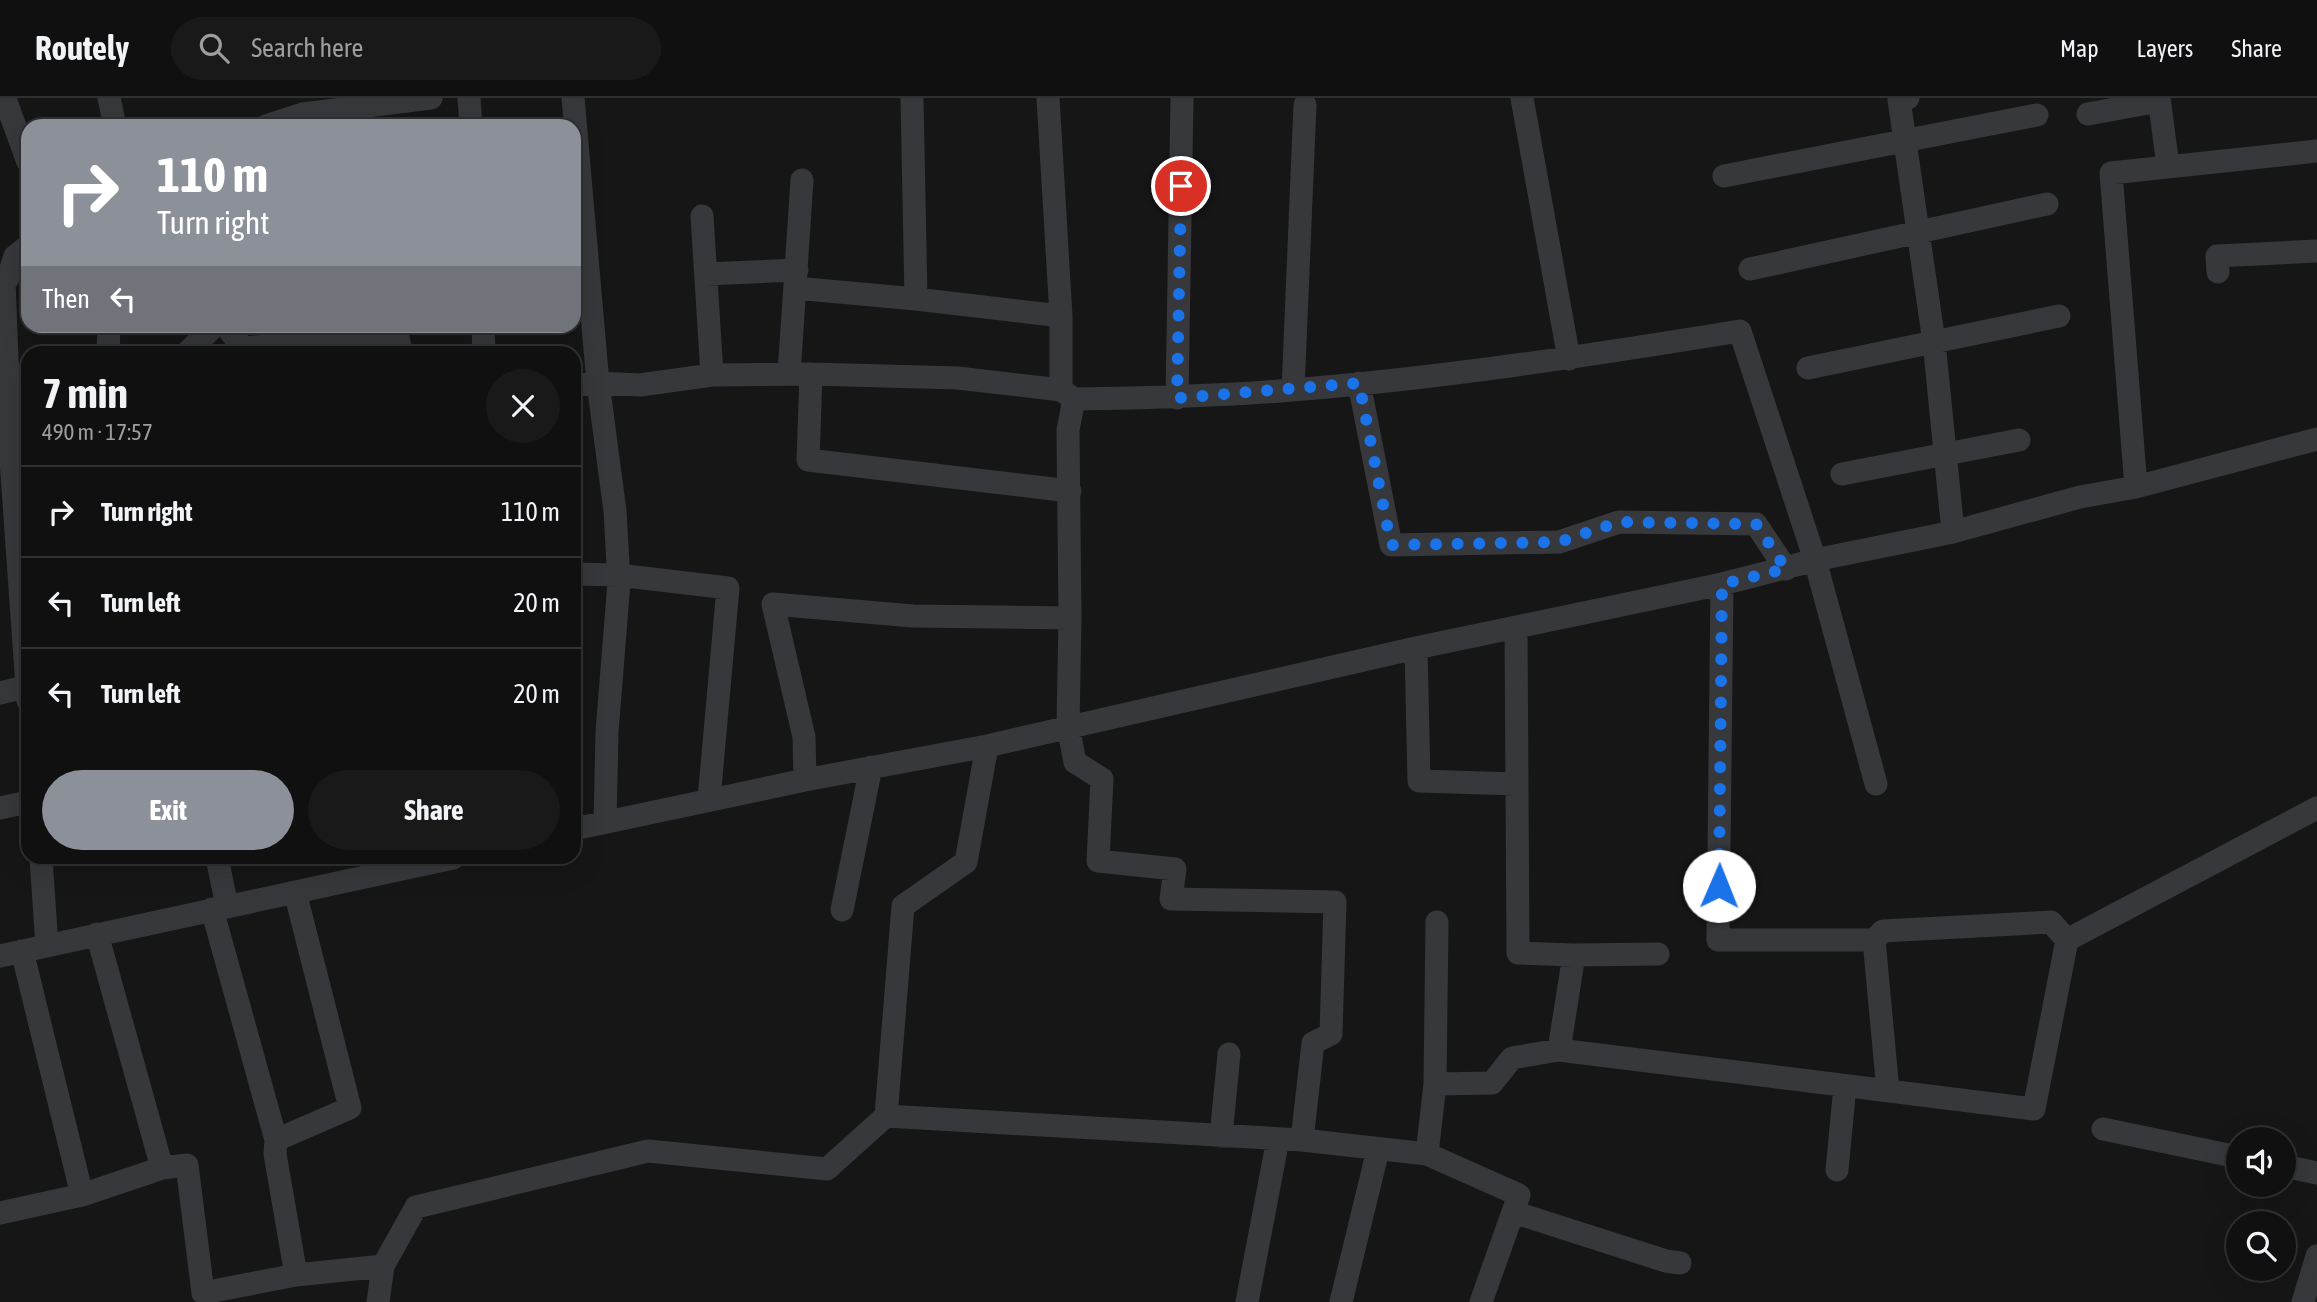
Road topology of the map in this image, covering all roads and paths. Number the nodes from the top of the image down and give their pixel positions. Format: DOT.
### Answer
graph roads {
  1 [pos="109,98"];
  2 [pos="431,98"];
  3 [pos="469,98"];
  4 [pos="573,98"];
  5 [pos="912,98"];
  6 [pos="1048,98"];
  7 [pos="1182,98"];
  8 [pos="1522,98"];
  9 [pos="1908,98"];
  10 [pos="2159,100"];
  11 [pos="8,102"];
  12 [pos="311,105"];
  13 [pos="1305,105"];
  14 [pos="2088,114"];
  15 [pos="2037,115"];
  16 [pos="113,119"];
  17 [pos="281,119"];
  18 [pos="470,119"];
  19 [pos="575,119"];
  20 [pos="21,141"];
  21 [pos="1905,141"];
  22 [pos="2317,150"];
  23 [pos="2168,166"];
  24 [pos="1724,176"];
  25 [pos="802,180"];
  26 [pos="581,189"];
  27 [pos="2047,204"];
  28 [pos="702,216"];
  29 [pos="1918,233"];
  30 [pos="21,251"];
  31 [pos="2317,251"];
  32 [pos="1750,269"];
  33 [pos="2218,272"];
  34 [pos="706,274"];
  35 [pos="796,279"];
  36 [pos="2,281"];
  37 [pos="916,299"];
  38 [pos="1060,316"];
  39 [pos="2059,316"];
  40 [pos="207,333"];
  41 [pos="1934,342"];
  42 [pos="194,346"];
  43 [pos="265,346"];
  44 [pos="400,346"];
  45 [pos="1569,359"];
  46 [pos="1808,368"];
  47 [pos="800,374"];
  48 [pos="712,375"];
  49 [pos="598,383"];
  50 [pos="1359,383"];
  51 [pos="581,384"];
  52 [pos="1293,390"];
  53 [pos="1068,395"];
  54 [pos="1177,398"];
  55 [pos="2317,439"];
  56 [pos="2019,440"];
  57 [pos="1944,453"];
  58 [pos="13,459"];
  59 [pos="1842,474"];
  60 [pos="2136,487"];
  61 [pos="1070,491"];
  62 [pos="1953,532"];
  63 [pos="1815,560"];
  64 [pos="16,569"];
  65 [pos="1786,569"];
  66 [pos="581,574"];
  67 [pos="618,575"];
  68 [pos="1722,584"];
  69 [pos="1070,618"];
  70 [pos="21,620"];
  71 [pos="1516,628"];
  72 [pos="1416,648"];
  73 [pos="21,692"];
  74 [pos="0,693"];
  75 [pos="1068,726"];
  76 [pos="987,746"];
  77 [pos="871,767"];
  78 [pos="805,780"];
  79 [pos="1517,784"];
  80 [pos="1876,784"];
  81 [pos="709,799"];
  82 [pos="21,804"];
  83 [pos="0,808"];
  84 [pos="2317,808"];
  85 [pos="605,822"];
  86 [pos="581,827"];
  87 [pos="41,864"];
  88 [pos="217,864"];
  89 [pos="385,865"];
  90 [pos="295,892"];
  91 [pos="220,907"];
  92 [pos="842,910"];
  93 [pos="1437,922"];
  94 [pos="97,934"];
  95 [pos="1874,940"];
  96 [pos="2067,940"];
  97 [pos="47,946"];
  98 [pos="11,953"];
  99 [pos="1658,954"];
  100 [pos="1574,955"];
  101 [pos="1559,1050"];
  102 [pos="1229,1054"];
  103 [pos="1435,1084"];
  104 [pos="1845,1086"];
  105 [pos="1888,1091"];
  106 [pos="886,1116"];
  107 [pos="2103,1129"];
  108 [pos="1221,1136"];
  109 [pos="1278,1139"];
  110 [pos="276,1140"];
  111 [pos="1302,1140"];
  112 [pos="1378,1150"];
  113 [pos="1427,1154"];
  114 [pos="2226,1155"];
  115 [pos="162,1168"];
  116 [pos="2296,1169"];
  117 [pos="1836,1170"];
  118 [pos="2317,1173"];
  119 [pos="82,1195"];
  120 [pos="1513,1212"];
  121 [pos="0,1213"];
  122 [pos="2317,1256"];
  123 [pos="1680,1263"];
  124 [pos="383,1266"];
  125 [pos="296,1275"];
  126 [pos="203,1298"];
  127 [pos="378,1302"];
  128 [pos="1247,1302"];
  129 [pos="1342,1302"];
  130 [pos="1481,1302"];
  131 [pos="2303,1302"];
  1 -- 16 [label="street"];
  2 -- 12 [label="street"];
  3 -- 18 [label="street"];
  4 -- 19 [label="street"];
  5 -- 37 [label="street"];
  6 -- 38 [label="street"];
  7 -- 54 [label="street"];
  8 -- 45 [label="street"];
  9 -- 21 [label="street"];
  10 -- 14 [label="street"];
  10 -- 23 [label="street"];
  11 -- 20 [label="street"];
  12 -- 17 [label="street"];
  13 -- 52 [label="street"];
  15 -- 21 [label="street"];
  21 -- 24 [label="street"];
  21 -- 29 [label="street"];
  22 -- 23 [label="street"];
  23 -- 60 [label="street"];
  25 -- 35 [label="street"];
  26 -- 49 [label="street"];
  27 -- 29 [label="street"];
  28 -- 34 [label="street"];
  29 -- 32 [label="street"];
  29 -- 41 [label="street"];
  30 -- 36 [label="street"];
  31 -- 33 [label="street"];
  34 -- 35 [label="street"];
  34 -- 48 [label="street"];
  35 -- 37 [label="street"];
  35 -- 47 [label="street"];
  36 -- 58 [label="street"];
  37 -- 38 [label="street"];
  38 -- 53 [label="street"];
  39 -- 41 [label="street"];
  40 -- 42 [label="street"];
  41 -- 46 [label="street"];
  41 -- 57 [label="street"];
  43 -- 44 [label="street"];
  45 -- 50 [label="street"];
  45 -- 63 [label="street"];
  47 -- 48 [label="street"];
  47 -- 53 [label="street"];
  47 -- 61 [label="street"];
  48 -- 49 [label="street"];
  49 -- 51 [label="street"];
  49 -- 67 [label="street"];
  50 -- 52 [label="street"];
  50 -- 65 [label="street"];
  52 -- 54 [label="street"];
  53 -- 54 [label="street"];
  53 -- 61 [label="street"];
  55 -- 60 [label="street"];
  56 -- 57 [label="street"];
  57 -- 59 [label="street"];
  57 -- 62 [label="street"];
  58 -- 64 [label="street"];
  60 -- 62 [label="street"];
  61 -- 69 [label="street"];
  62 -- 63 [label="street"];
  63 -- 65 [label="street"];
  63 -- 80 [label="street"];
  64 -- 70 [label="street"];
  65 -- 68 [label="street"];
  66 -- 67 [label="street"];
  67 -- 81 [label="street"];
  67 -- 85 [label="street"];
  68 -- 71 [label="street"];
  68 -- 95 [label="street"];
  69 -- 75 [label="street"];
  69 -- 78 [label="street"];
  71 -- 72 [label="street"];
  71 -- 79 [label="street"];
  72 -- 75 [label="street"];
  72 -- 79 [label="street"];
  73 -- 74 [label="street"];
  75 -- 76 [label="street"];
  75 -- 111 [label="street"];
  76 -- 77 [label="street"];
  76 -- 106 [label="street"];
  77 -- 78 [label="street"];
  77 -- 92 [label="street"];
  78 -- 81 [label="street"];
  79 -- 100 [label="street"];
  81 -- 85 [label="street"];
  82 -- 83 [label="street"];
  84 -- 96 [label="street"];
  85 -- 86 [label="street"];
  87 -- 97 [label="street"];
  88 -- 91 [label="street"];
  89 -- 90 [label="street"];
  90 -- 91 [label="street"];
  90 -- 110 [label="street"];
  91 -- 94 [label="street"];
  91 -- 110 [label="street"];
  93 -- 103 [label="street"];
  94 -- 97 [label="street"];
  94 -- 115 [label="street"];
  95 -- 96 [label="street"];
  95 -- 105 [label="street"];
  96 -- 105 [label="street"];
  97 -- 98 [label="street"];
  98 -- 119 [label="street"];
  99 -- 100 [label="street"];
  100 -- 101 [label="street"];
  101 -- 103 [label="street"];
  101 -- 104 [label="street"];
  102 -- 108 [label="street"];
  103 -- 113 [label="street"];
  104 -- 105 [label="street"];
  104 -- 117 [label="street"];
  106 -- 108 [label="street"];
  106 -- 124 [label="street"];
  107 -- 114 [label="street"];
  108 -- 109 [label="street"];
  109 -- 111 [label="street"];
  109 -- 128 [label="street"];
  110 -- 125 [label="street"];
  111 -- 112 [label="street"];
  112 -- 113 [label="street"];
  112 -- 129 [label="street"];
  113 -- 120 [label="street"];
  115 -- 119 [label="street"];
  115 -- 126 [label="street"];
  116 -- 118 [label="street"];
  119 -- 121 [label="street"];
  120 -- 123 [label="street"];
  120 -- 130 [label="street"];
  122 -- 131 [label="street"];
  124 -- 125 [label="street"];
  124 -- 127 [label="street"];
  125 -- 126 [label="street"];
}
